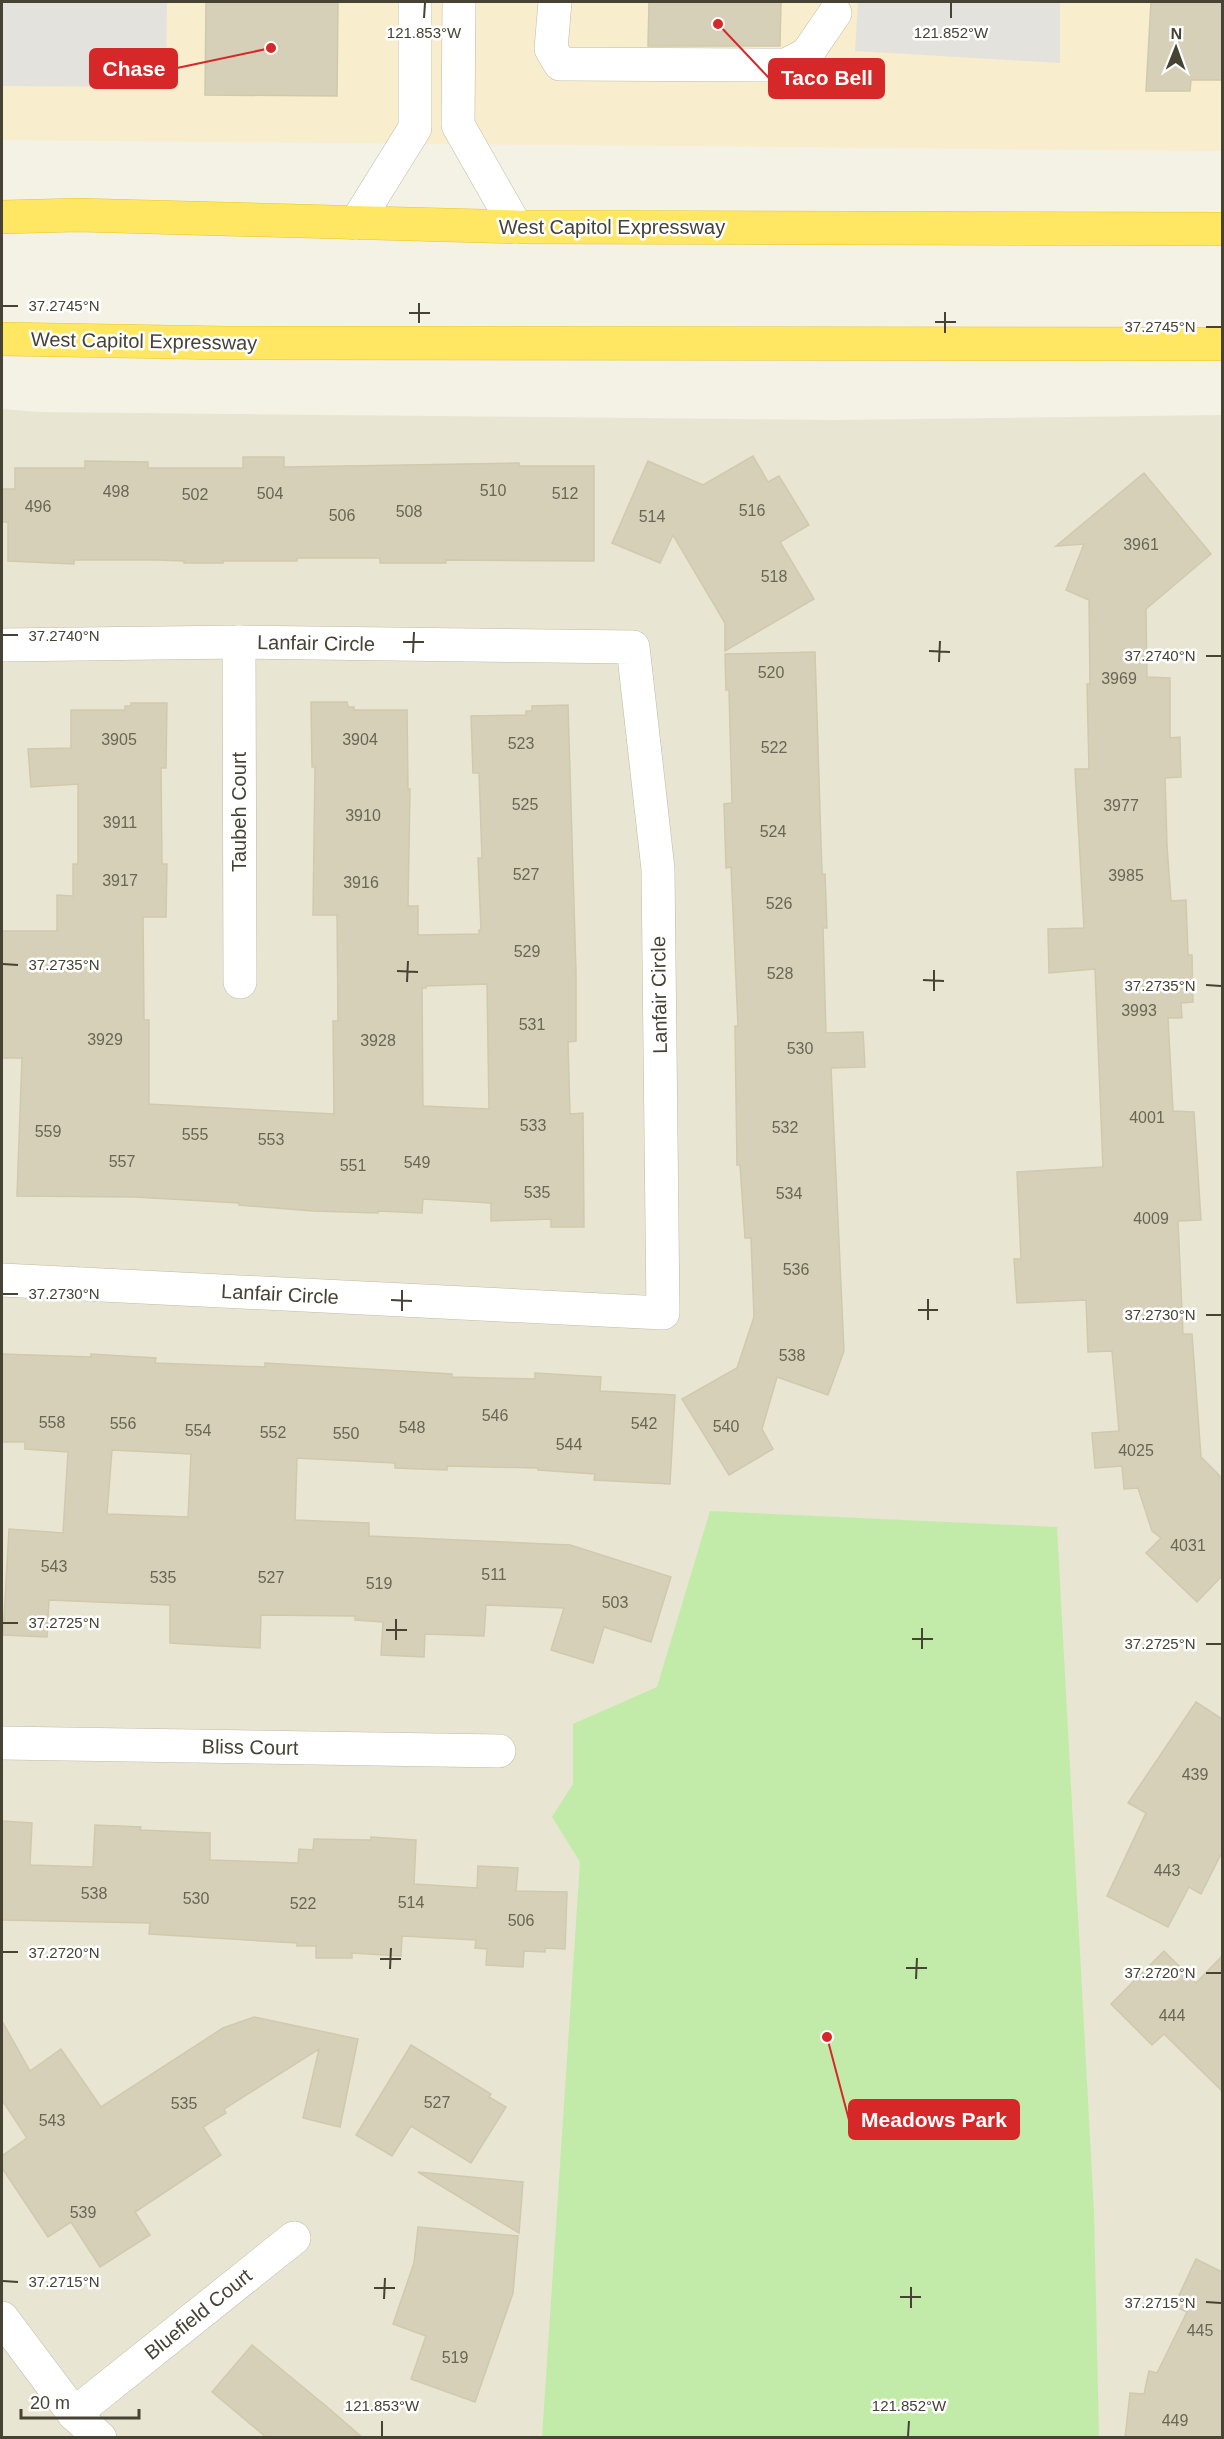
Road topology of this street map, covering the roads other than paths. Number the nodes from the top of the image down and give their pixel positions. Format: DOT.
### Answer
graph roads {
  1 [pos="415,2"];
  2 [pos="459,2"];
  3 [pos="555,2"];
  4 [pos="835,13"];
  5 [pos="2,217"];
  6 [pos="357,223"];
  7 [pos="516,227"];
  8 [pos="1222,229"];
  9 [pos="2,339"];
  10 [pos="1222,344"];
  11 [pos="239,642"];
  12 [pos="2,645"];
  13 [pos="240,982"];
  14 [pos="2,1280"];
  15 [pos="2,1743"];
  16 [pos="499,1751"];
  17 [pos="294,2238"];
  18 [pos="2,2318"];
  19 [pos="74,2414"];
  20 [pos="100,2438"];
  1 -- 6 [label="street"];
  2 -- 7 [label="street"];
  3 -- 4 [label="street"];
  5 -- 6 [label="highway, West Capitol Expressway"];
  6 -- 7 [label="highway, West Capitol Expressway"];
  7 -- 8 [label="highway, West Capitol Expressway"];
  9 -- 10 [label="highway, West Capitol Expressway"];
  11 -- 12 [label="street, Lanfair Circle"];
  11 -- 13 [label="street, Taubeh Court"];
  11 -- 14 [label="street, Lanfair Circle"];
  15 -- 16 [label="street, Bliss Court"];
  17 -- 19 [label="street, Bluefield Court"];
  18 -- 19 [label="street"];
  19 -- 20 [label="street"];
}
